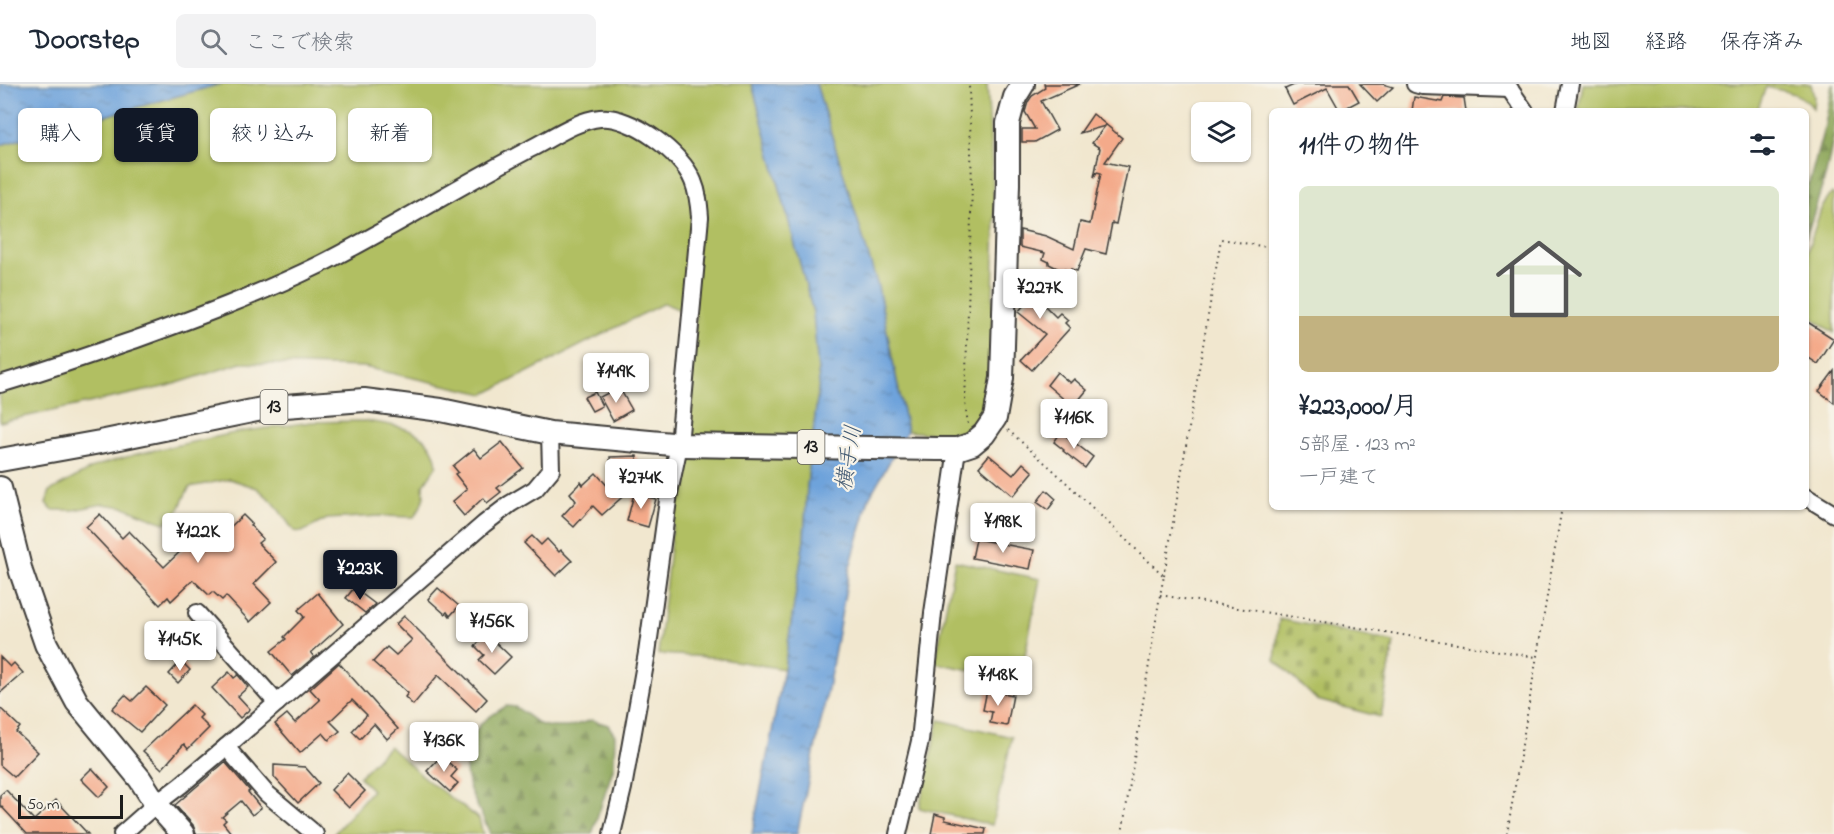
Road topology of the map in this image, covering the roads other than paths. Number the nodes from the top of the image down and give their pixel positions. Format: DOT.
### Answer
graph roads {
  1 [pos="1023,84"];
  2 [pos="1415,84"];
  3 [pos="1570,84"];
  4 [pos="1508,87"];
  5 [pos="1523,108"];
  6 [pos="1566,108"];
  7 [pos="0,384"];
  8 [pos="550,433"];
  9 [pos="681,445"];
  10 [pos="956,447"];
  11 [pos="0,460"];
  12 [pos="0,488"];
  13 [pos="1809,499"];
  14 [pos="1834,514"];
  15 [pos="196,613"];
  16 [pos="277,703"];
  17 [pos="226,747"];
  18 [pos="156,804"];
  19 [pos="122,834"];
  20 [pos="183,834"];
  21 [pos="315,834"];
  22 [pos="612,834"];
  23 [pos="898,834"];
  1 -- 10 [label="main road"];
  2 -- 4 [label="street"];
  3 -- 6 [label="street"];
  4 -- 5 [label="street"];
  7 -- 9 [label="street"];
  8 -- 9 [label="main road, 13"];
  8 -- 11 [label="main road, 13"];
  8 -- 16 [label="street"];
  9 -- 10 [label="main road, 13"];
  9 -- 22 [label="street"];
  10 -- 23 [label="street"];
  12 -- 18 [label="main road"];
  13 -- 14 [label="street"];
  15 -- 16 [label="street"];
  16 -- 17 [label="street"];
  17 -- 18 [label="street"];
  17 -- 21 [label="street"];
  18 -- 19 [label="street"];
  18 -- 20 [label="main road"];
}
